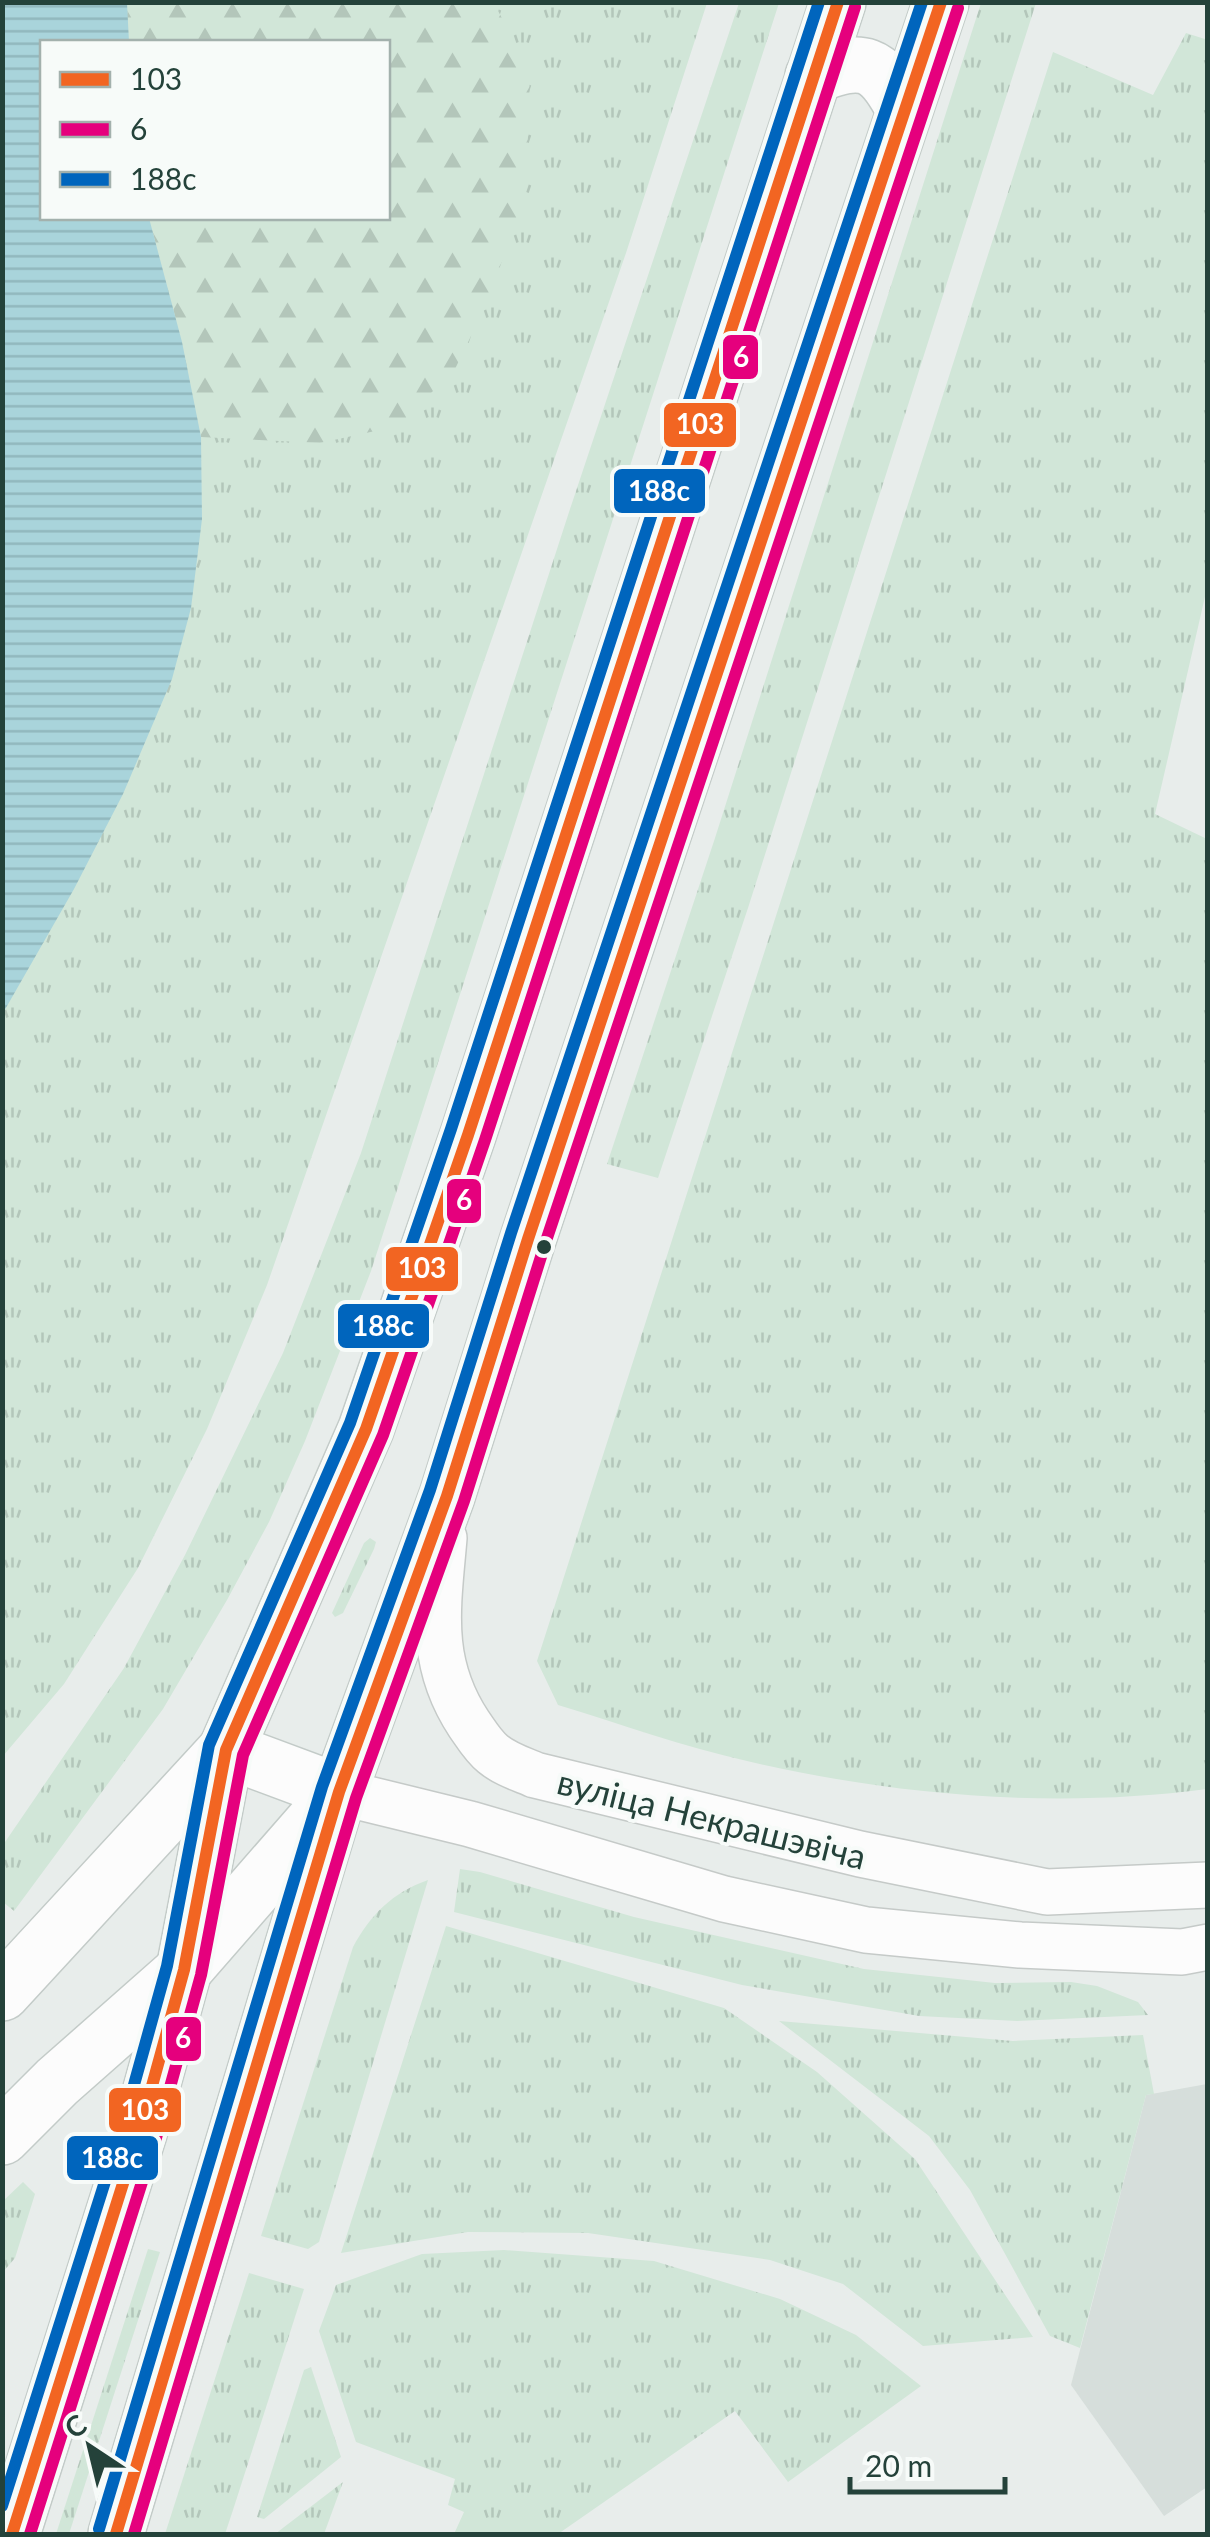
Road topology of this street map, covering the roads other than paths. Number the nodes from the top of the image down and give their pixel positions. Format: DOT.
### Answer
graph roads {
  1 [pos="838,2"];
  2 [pos="942,2"];
  3 [pos="813,76"];
  4 [pos="904,109"];
  5 [pos="448,1496"];
  6 [pos="226,1750"];
  7 [pos="338,1792"];
  8 [pos="1208,1885"];
  9 [pos="1208,1947"];
  10 [pos="184,1970"];
  11 [pos="2,1993"];
  12 [pos="57,2082"];
  13 [pos="139,2133"];
  14 [pos="2,2136"];
  15 [pos="12,2534"];
  16 [pos="116,2534"];
  1 -- 3 [label="main road"];
  2 -- 4 [label="main road"];
  3 -- 4 [label="main road"];
  3 -- 6 [label="main road"];
  4 -- 5 [label="main road"];
  5 -- 7 [label="main road"];
  5 -- 8 [label="street, вуліца Некрашэвіча"];
  6 -- 7 [label="main road"];
  6 -- 10 [label="main road"];
  6 -- 11 [label="main road"];
  7 -- 9 [label="street, вуліца Некрашэвіча"];
  7 -- 10 [label="main road"];
  7 -- 16 [label="main road"];
  10 -- 12 [label="main road"];
  10 -- 13 [label="main road"];
  12 -- 13 [label="main road"];
  12 -- 14 [label="main road"];
  13 -- 15 [label="main road"];
}
